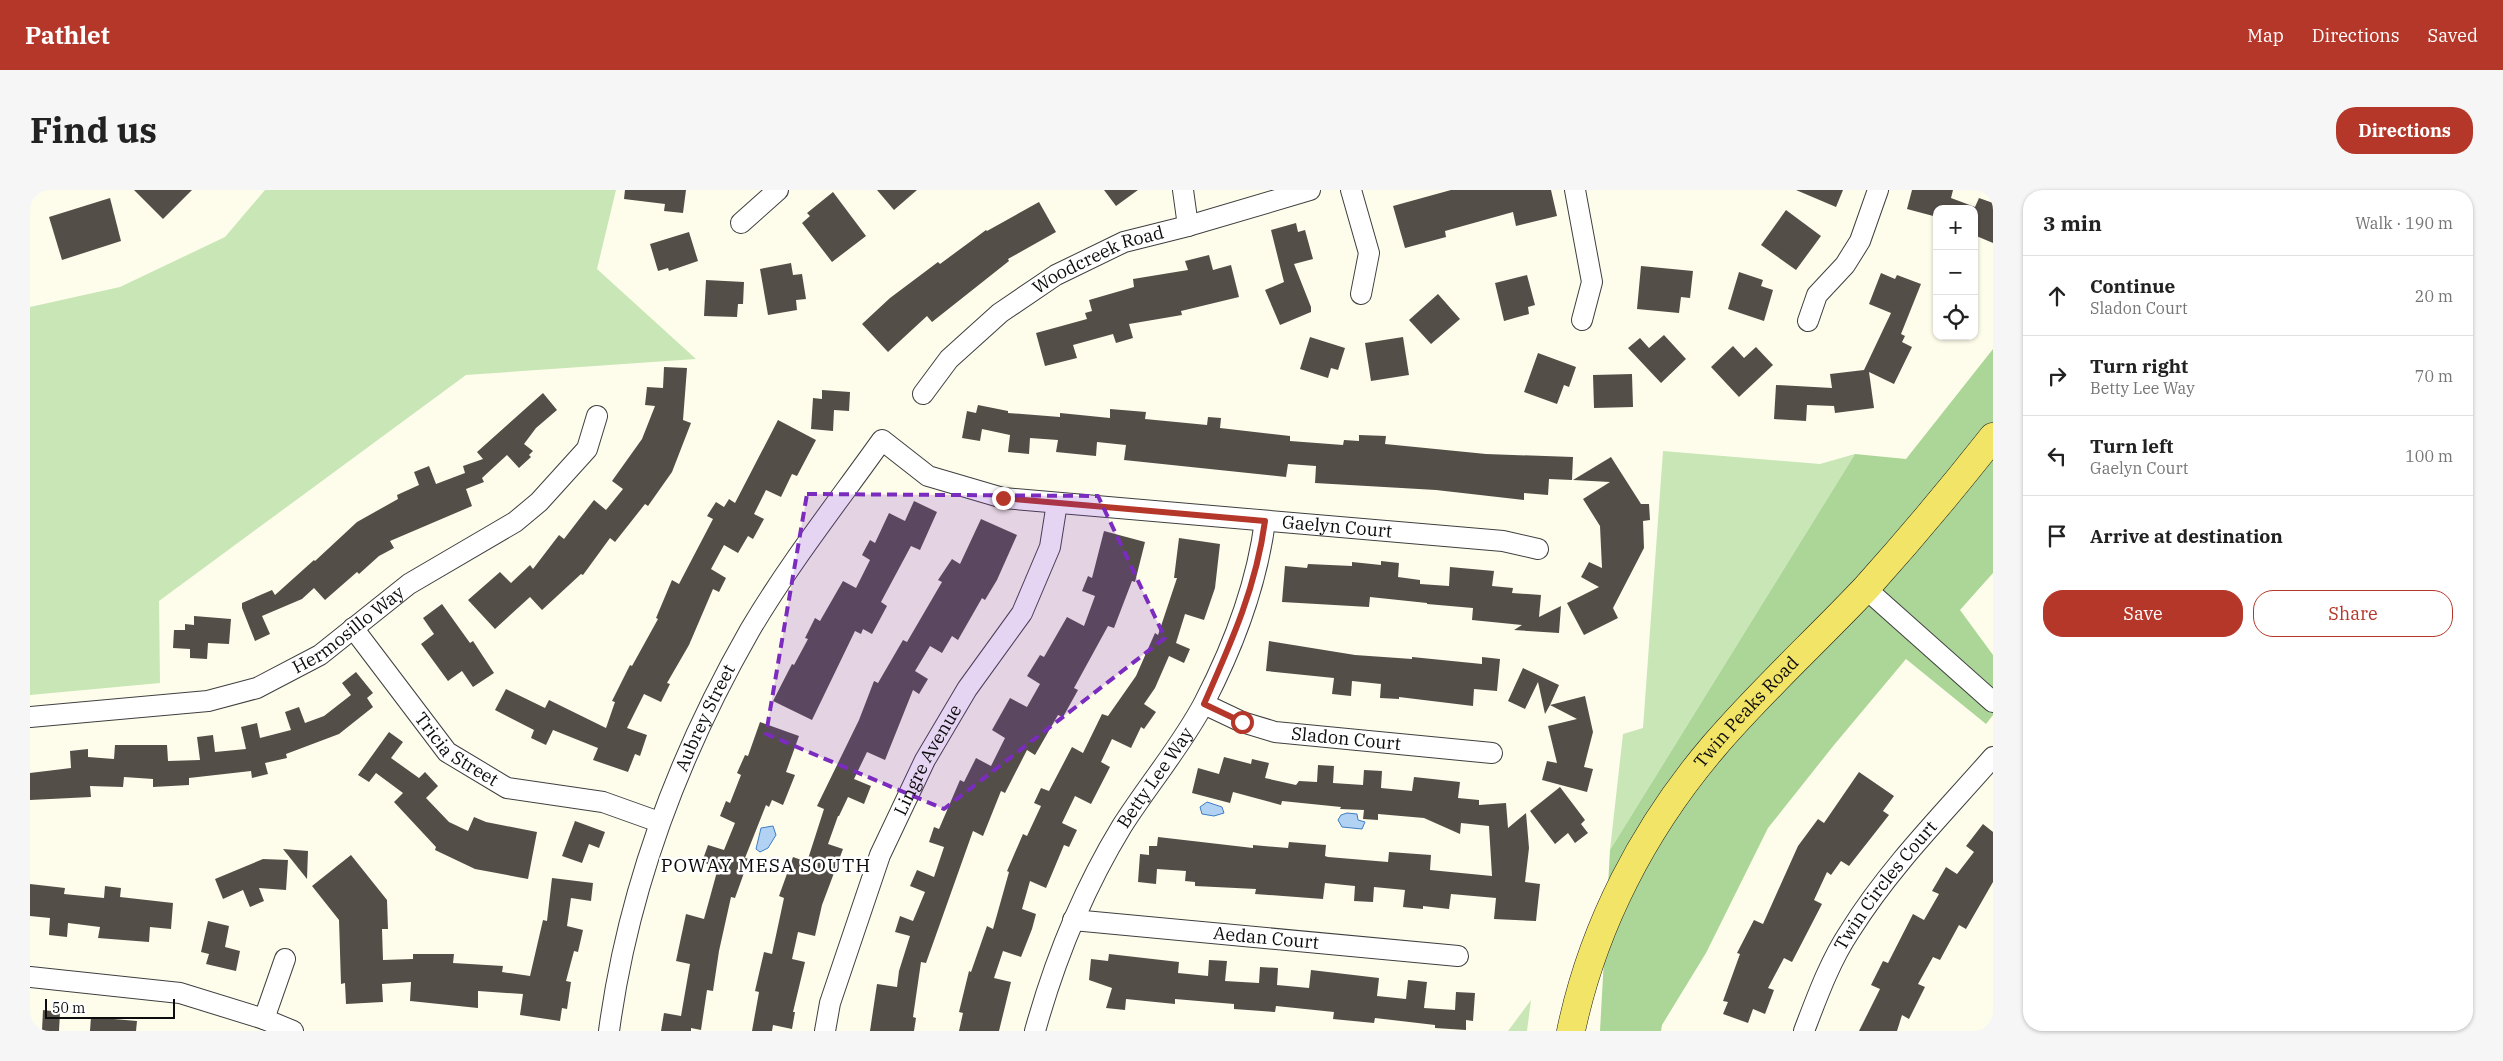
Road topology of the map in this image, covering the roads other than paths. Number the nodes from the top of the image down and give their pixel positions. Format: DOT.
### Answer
graph roads {
  1 [pos="778,190"];
  2 [pos="1183,190"];
  3 [pos="1310,190"];
  4 [pos="1351,190"];
  5 [pos="1575,190"];
  6 [pos="1878,190"];
  7 [pos="741,223"];
  8 [pos="1188,226"];
  9 [pos="1361,294"];
  10 [pos="1582,320"];
  11 [pos="1808,321"];
  12 [pos="923,394"];
  13 [pos="597,416"];
  14 [pos="1993,438"];
  15 [pos="882,440"];
  16 [pos="1057,502"];
  17 [pos="1265,521"];
  18 [pos="1538,549"];
  19 [pos="1865,588"];
  20 [pos="353,628"];
  21 [pos="1993,702"];
  22 [pos="1204,704"];
  23 [pos="30,717"];
  24 [pos="1492,753"];
  25 [pos="1993,757"];
  26 [pos="660,822"];
  27 [pos="1073,920"];
  28 [pos="1458,956"];
  29 [pos="285,960"];
  30 [pos="30,977"];
  31 [pos="264,1019"];
  32 [pos="293,1031"];
  33 [pos="609,1031"];
  34 [pos="825,1031"];
  35 [pos="1035,1031"];
  36 [pos="1571,1031"];
  37 [pos="1804,1031"];
  1 -- 7 [label="street"];
  2 -- 8 [label="street"];
  3 -- 8 [label="street, Woodcreek Road"];
  4 -- 9 [label="street"];
  5 -- 10 [label="street"];
  6 -- 11 [label="street"];
  8 -- 12 [label="street, Woodcreek Road"];
  13 -- 20 [label="street, Hermosillo Way"];
  14 -- 19 [label="main road, Twin Peaks Road"];
  15 -- 16 [label="street, Gaelyn Court"];
  15 -- 26 [label="street, Aubrey Street"];
  16 -- 17 [label="street, Gaelyn Court"];
  16 -- 34 [label="street, Lingre Avenue"];
  17 -- 18 [label="street, Gaelyn Court"];
  17 -- 22 [label="street, Betty Lee Way"];
  19 -- 21 [label="street"];
  19 -- 36 [label="main road, Twin Peaks Road"];
  20 -- 23 [label="street, Hermosillo Way"];
  20 -- 26 [label="street, Tricia Street"];
  22 -- 24 [label="street, Sladon Court"];
  22 -- 27 [label="street, Betty Lee Way"];
  25 -- 37 [label="street, Twin Circles Court"];
  26 -- 33 [label="street, Aubrey Street"];
  27 -- 28 [label="street, Aedan Court"];
  27 -- 35 [label="street, Betty Lee Way"];
  29 -- 31 [label="street"];
  30 -- 31 [label="street"];
  31 -- 32 [label="street"];
}
